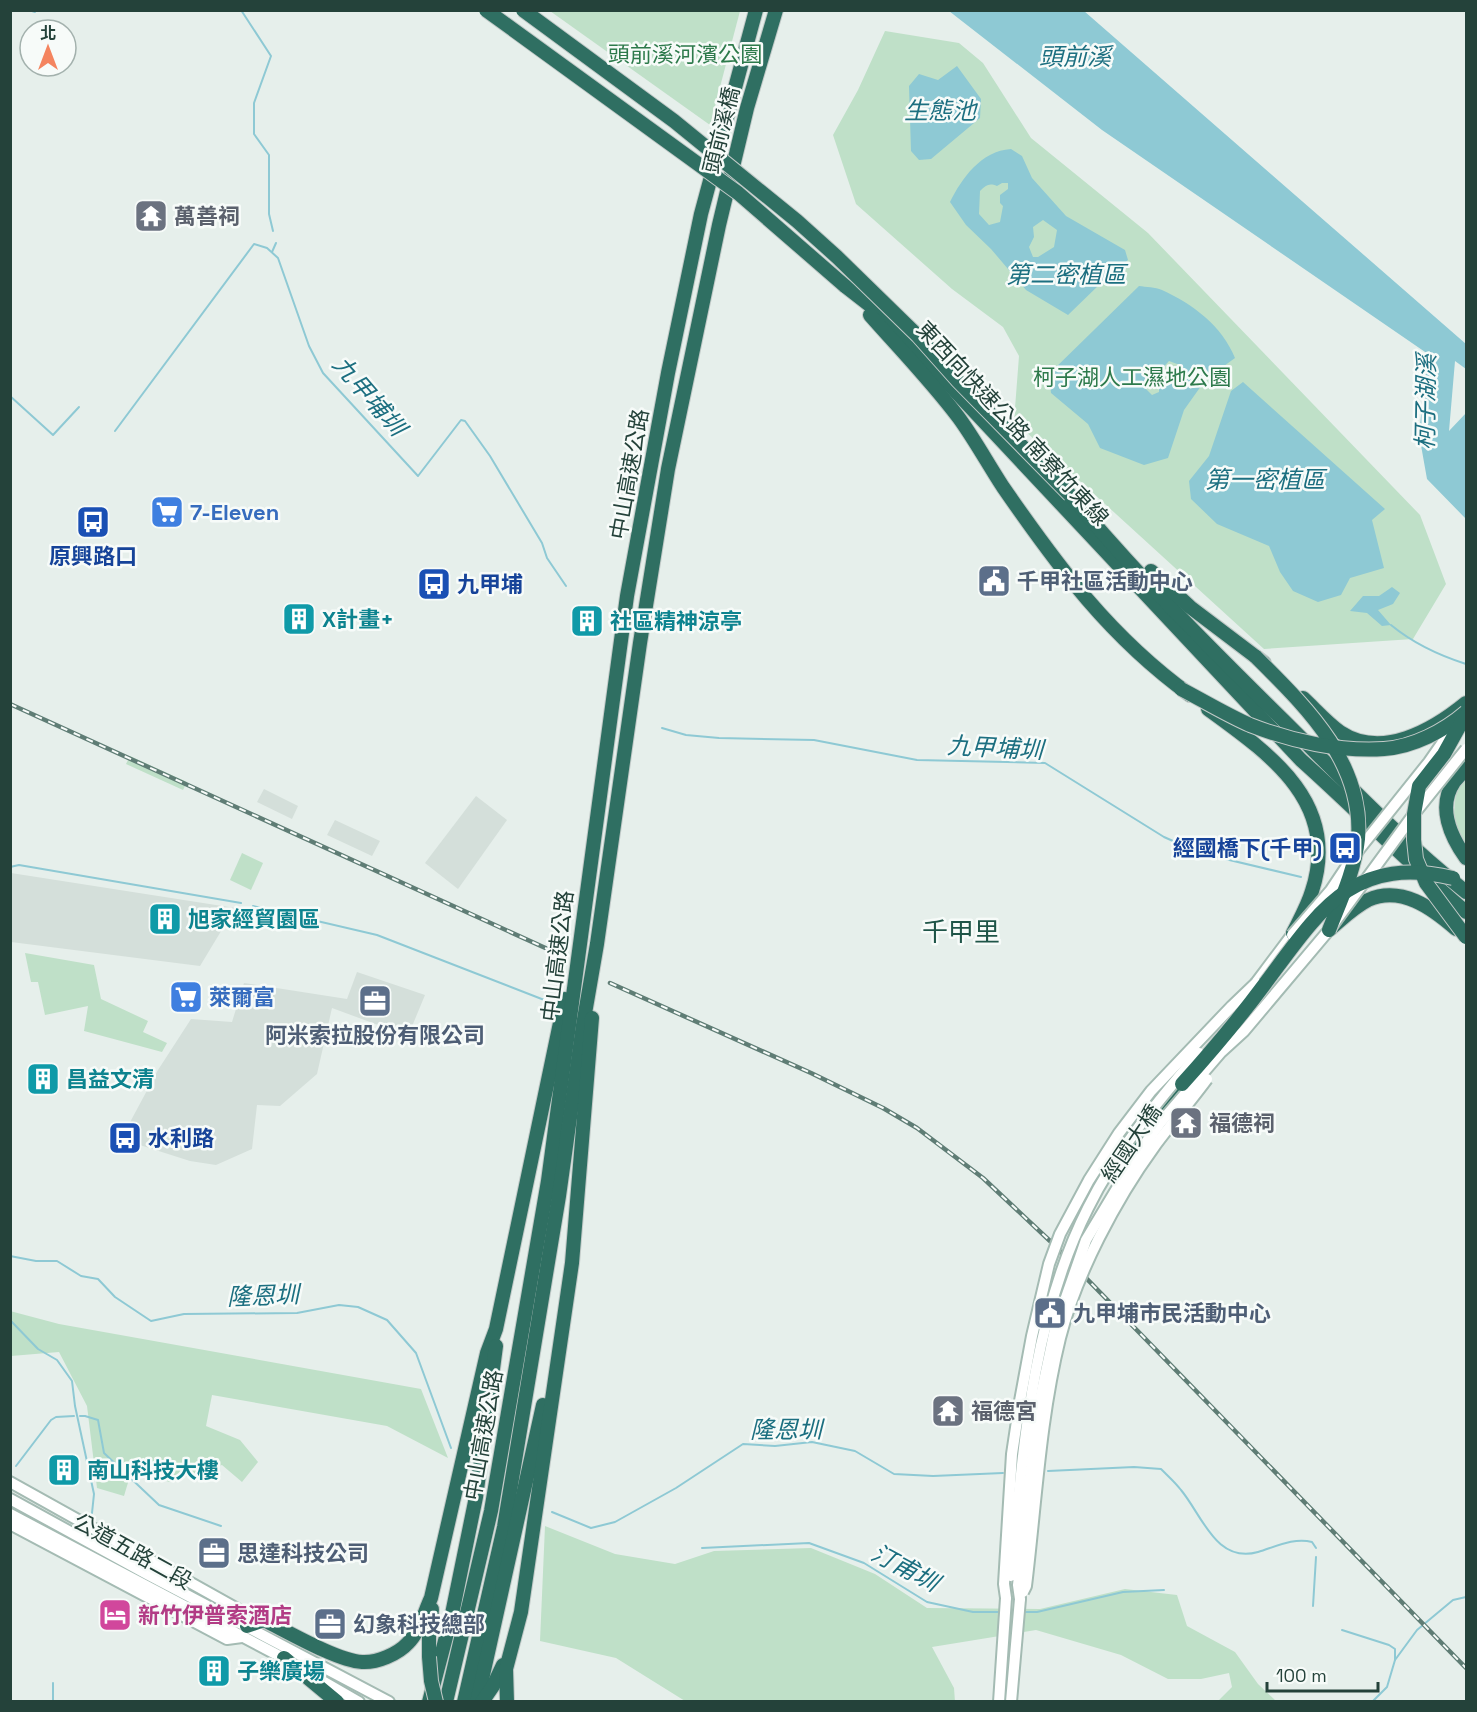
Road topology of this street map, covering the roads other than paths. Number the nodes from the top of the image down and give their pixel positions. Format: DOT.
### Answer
graph roads {
  1 [pos="486,10"];
  2 [pos="524,10"];
  3 [pos="756,10"];
  4 [pos="776,10"];
  5 [pos="701,214"];
  6 [pos="719,225"];
  7 [pos="845,286"];
  8 [pos="1071,495"];
  9 [pos="1098,536"];
  10 [pos="1256,657"];
  11 [pos="1181,689"];
  12 [pos="1467,703"];
  13 [pos="1467,712"];
  14 [pos="1467,749"];
  15 [pos="1467,768"];
  16 [pos="1414,814"];
  17 [pos="1353,857"];
  18 [pos="1467,858"];
  19 [pos="1467,883"];
  20 [pos="587,885"];
  21 [pos="1467,892"];
  22 [pos="1467,912"];
  23 [pos="1329,930"];
  24 [pos="1292,935"];
  25 [pos="1467,937"];
  26 [pos="597,944"];
  27 [pos="1256,983"];
  28 [pos="1117,1160"];
  29 [pos="496,1329"];
  30 [pos="561,1335"];
  31 [pos="10,1482"];
  32 [pos="10,1499"];
  33 [pos="10,1514"];
  34 [pos="10,1524"];
  35 [pos="431,1598"];
  36 [pos="1006,1598"];
  37 [pos="521,1611"];
  38 [pos="245,1631"];
  39 [pos="285,1659"];
  40 [pos="386,1700"];
  41 [pos="338,1701"];
  42 [pos="359,1701"];
  43 [pos="429,1701"];
  44 [pos="436,1701"];
  45 [pos="446,1701"];
  46 [pos="464,1701"];
  47 [pos="477,1701"];
  48 [pos="482,1701"];
  49 [pos="507,1701"];
  50 [pos="999,1701"];
  51 [pos="1011,1701"];
  1 -- 7 [label="highway, 東西向快速公路 南寮竹東線, bridge"];
  2 -- 8 [label="highway, 東西向快速公路 南寮竹東線, bridge"];
  3 -- 5 [label="highway, 頭前溪橋, bridge"];
  4 -- 6 [label="highway, 頭前溪橋, bridge"];
  5 -- 20 [label="highway, 中山高速公路"];
  6 -- 26 [label="highway, 中山高速公路"];
  7 -- 9 [label="highway, 東西向快速公路 南寮竹東線"];
  7 -- 11 [label="highway"];
  8 -- 9 [label="highway, 東西向快速公路 南寮竹東線"];
  8 -- 10 [label="highway"];
  9 -- 21 [label="highway, 東西向快速公路 南寮竹東線"];
  9 -- 22 [label="highway, 東西向快速公路 南寮竹東線"];
  10 -- 12 [label="highway, bridge"];
  10 -- 17 [label="highway, bridge"];
  11 -- 13 [label="highway, bridge"];
  11 -- 24 [label="highway, bridge"];
  13 -- 16 [label="highway, bridge"];
  13 -- 17 [label="main road, 經國大橋, bridge"];
  14 -- 16 [label="main road, bridge"];
  15 -- 18 [label="highway"];
  16 -- 23 [label="main road, bridge"];
  16 -- 25 [label="highway, bridge"];
  17 -- 23 [label="highway, bridge"];
  17 -- 24 [label="main road, 經國大橋, bridge"];
  19 -- 28 [label="highway, bridge"];
  20 -- 29 [label="highway"];
  20 -- 45 [label="highway, 中山高速公路"];
  23 -- 25 [label="highway, bridge"];
  23 -- 51 [label="main road, bridge"];
  24 -- 27 [label="main road, 經國大橋"];
  26 -- 30 [label="highway"];
  26 -- 46 [label="highway, 中山高速公路"];
  27 -- 28 [label="main road, 經國大橋, bridge"];
  27 -- 36 [label="main road, bridge"];
  28 -- 36 [label="main road, 經國大橋, bridge"];
  29 -- 35 [label="highway"];
  29 -- 43 [label="highway"];
  30 -- 37 [label="highway"];
  30 -- 47 [label="highway"];
  31 -- 38 [label="main road, 公道五路二段"];
  32 -- 38 [label="main road, 公道五路二段"];
  33 -- 38 [label="main road, 公道五路二段"];
  34 -- 38 [label="main road, 公道五路二段"];
  35 -- 38 [label="highway"];
  35 -- 44 [label="highway, bridge"];
  36 -- 50 [label="main road, 經國大橋"];
  37 -- 48 [label="highway"];
  37 -- 49 [label="highway"];
  38 -- 39 [label="main road, 公道五路二段"];
  38 -- 40 [label="main road, 公道五路二段"];
  39 -- 41 [label="highway"];
  39 -- 42 [label="main road, 公道五路二段"];
}
